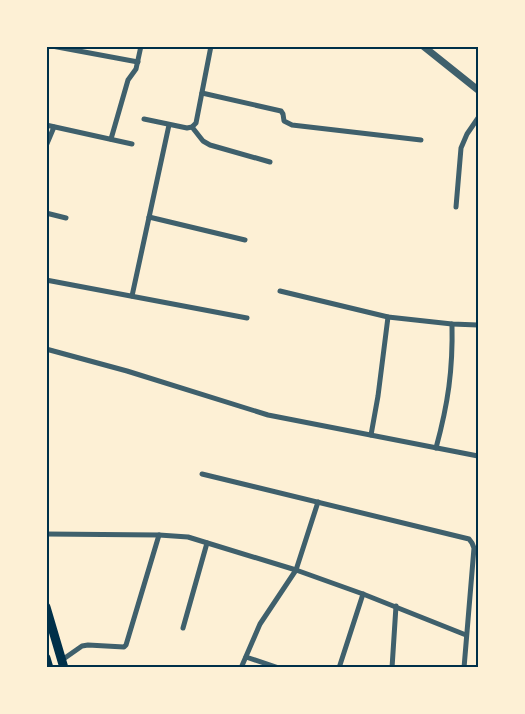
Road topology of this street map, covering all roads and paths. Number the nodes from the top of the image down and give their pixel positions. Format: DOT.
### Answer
graph roads {
  1 [pos="52,46"];
  2 [pos="141,46"];
  3 [pos="211,46"];
  4 [pos="423,46"];
  5 [pos="138,62"];
  6 [pos="478,90"];
  7 [pos="202,93"];
  8 [pos="144,118"];
  9 [pos="478,118"];
  10 [pos="169,124"];
  11 [pos="46,125"];
  12 [pos="54,127"];
  13 [pos="192,127"];
  14 [pos="111,139"];
  15 [pos="421,140"];
  16 [pos="132,144"];
  17 [pos="46,146"];
  18 [pos="270,162"];
  19 [pos="456,207"];
  20 [pos="46,213"];
  21 [pos="149,217"];
  22 [pos="66,218"];
  23 [pos="245,240"];
  24 [pos="46,280"];
  25 [pos="280,291"];
  26 [pos="132,296"];
  27 [pos="388,317"];
  28 [pos="247,318"];
  29 [pos="452,324"];
  30 [pos="478,324"];
  31 [pos="46,349"];
  32 [pos="371,435"];
  33 [pos="436,448"];
  34 [pos="478,456"];
  35 [pos="202,474"];
  36 [pos="318,502"];
  37 [pos="46,534"];
  38 [pos="159,535"];
  39 [pos="207,543"];
  40 [pos="296,570"];
  41 [pos="363,594"];
  42 [pos="396,606"];
  43 [pos="46,607"];
  44 [pos="183,628"];
  45 [pos="466,635"];
  46 [pos="246,657"];
  47 [pos="46,658"];
  48 [pos="62,664"];
  49 [pos="49,668"];
  50 [pos="241,668"];
  51 [pos="279,668"];
  52 [pos="339,668"];
  53 [pos="392,668"];
  54 [pos="464,668"];
  1 -- 5 [label="street"];
  2 -- 5 [label="street"];
  3 -- 7 [label="street"];
  4 -- 6 [label="street"];
  5 -- 14 [label="street"];
  7 -- 13 [label="street"];
  7 -- 15 [label="street"];
  8 -- 10 [label="street"];
  9 -- 19 [label="street"];
  10 -- 13 [label="street"];
  10 -- 21 [label="street"];
  11 -- 12 [label="street"];
  12 -- 14 [label="street"];
  12 -- 17 [label="street"];
  13 -- 18 [label="street"];
  14 -- 16 [label="street"];
  20 -- 22 [label="street"];
  21 -- 23 [label="street"];
  21 -- 26 [label="street"];
  24 -- 26 [label="street"];
  25 -- 27 [label="street"];
  26 -- 28 [label="street"];
  27 -- 29 [label="street"];
  27 -- 32 [label="street"];
  29 -- 30 [label="street"];
  29 -- 33 [label="street"];
  31 -- 32 [label="street"];
  32 -- 33 [label="street"];
  33 -- 34 [label="street"];
  35 -- 36 [label="street"];
  36 -- 40 [label="street"];
  36 -- 45 [label="street"];
  37 -- 38 [label="street"];
  38 -- 39 [label="street"];
  38 -- 48 [label="street"];
  39 -- 40 [label="street"];
  39 -- 44 [label="street"];
  40 -- 41 [label="street"];
  40 -- 46 [label="street"];
  41 -- 42 [label="street"];
  41 -- 52 [label="street"];
  42 -- 45 [label="street"];
  42 -- 53 [label="street"];
  43 -- 48 [label="highway"];
  45 -- 54 [label="street"];
  46 -- 50 [label="street"];
  46 -- 51 [label="street"];
  47 -- 49 [label="highway"];
}
